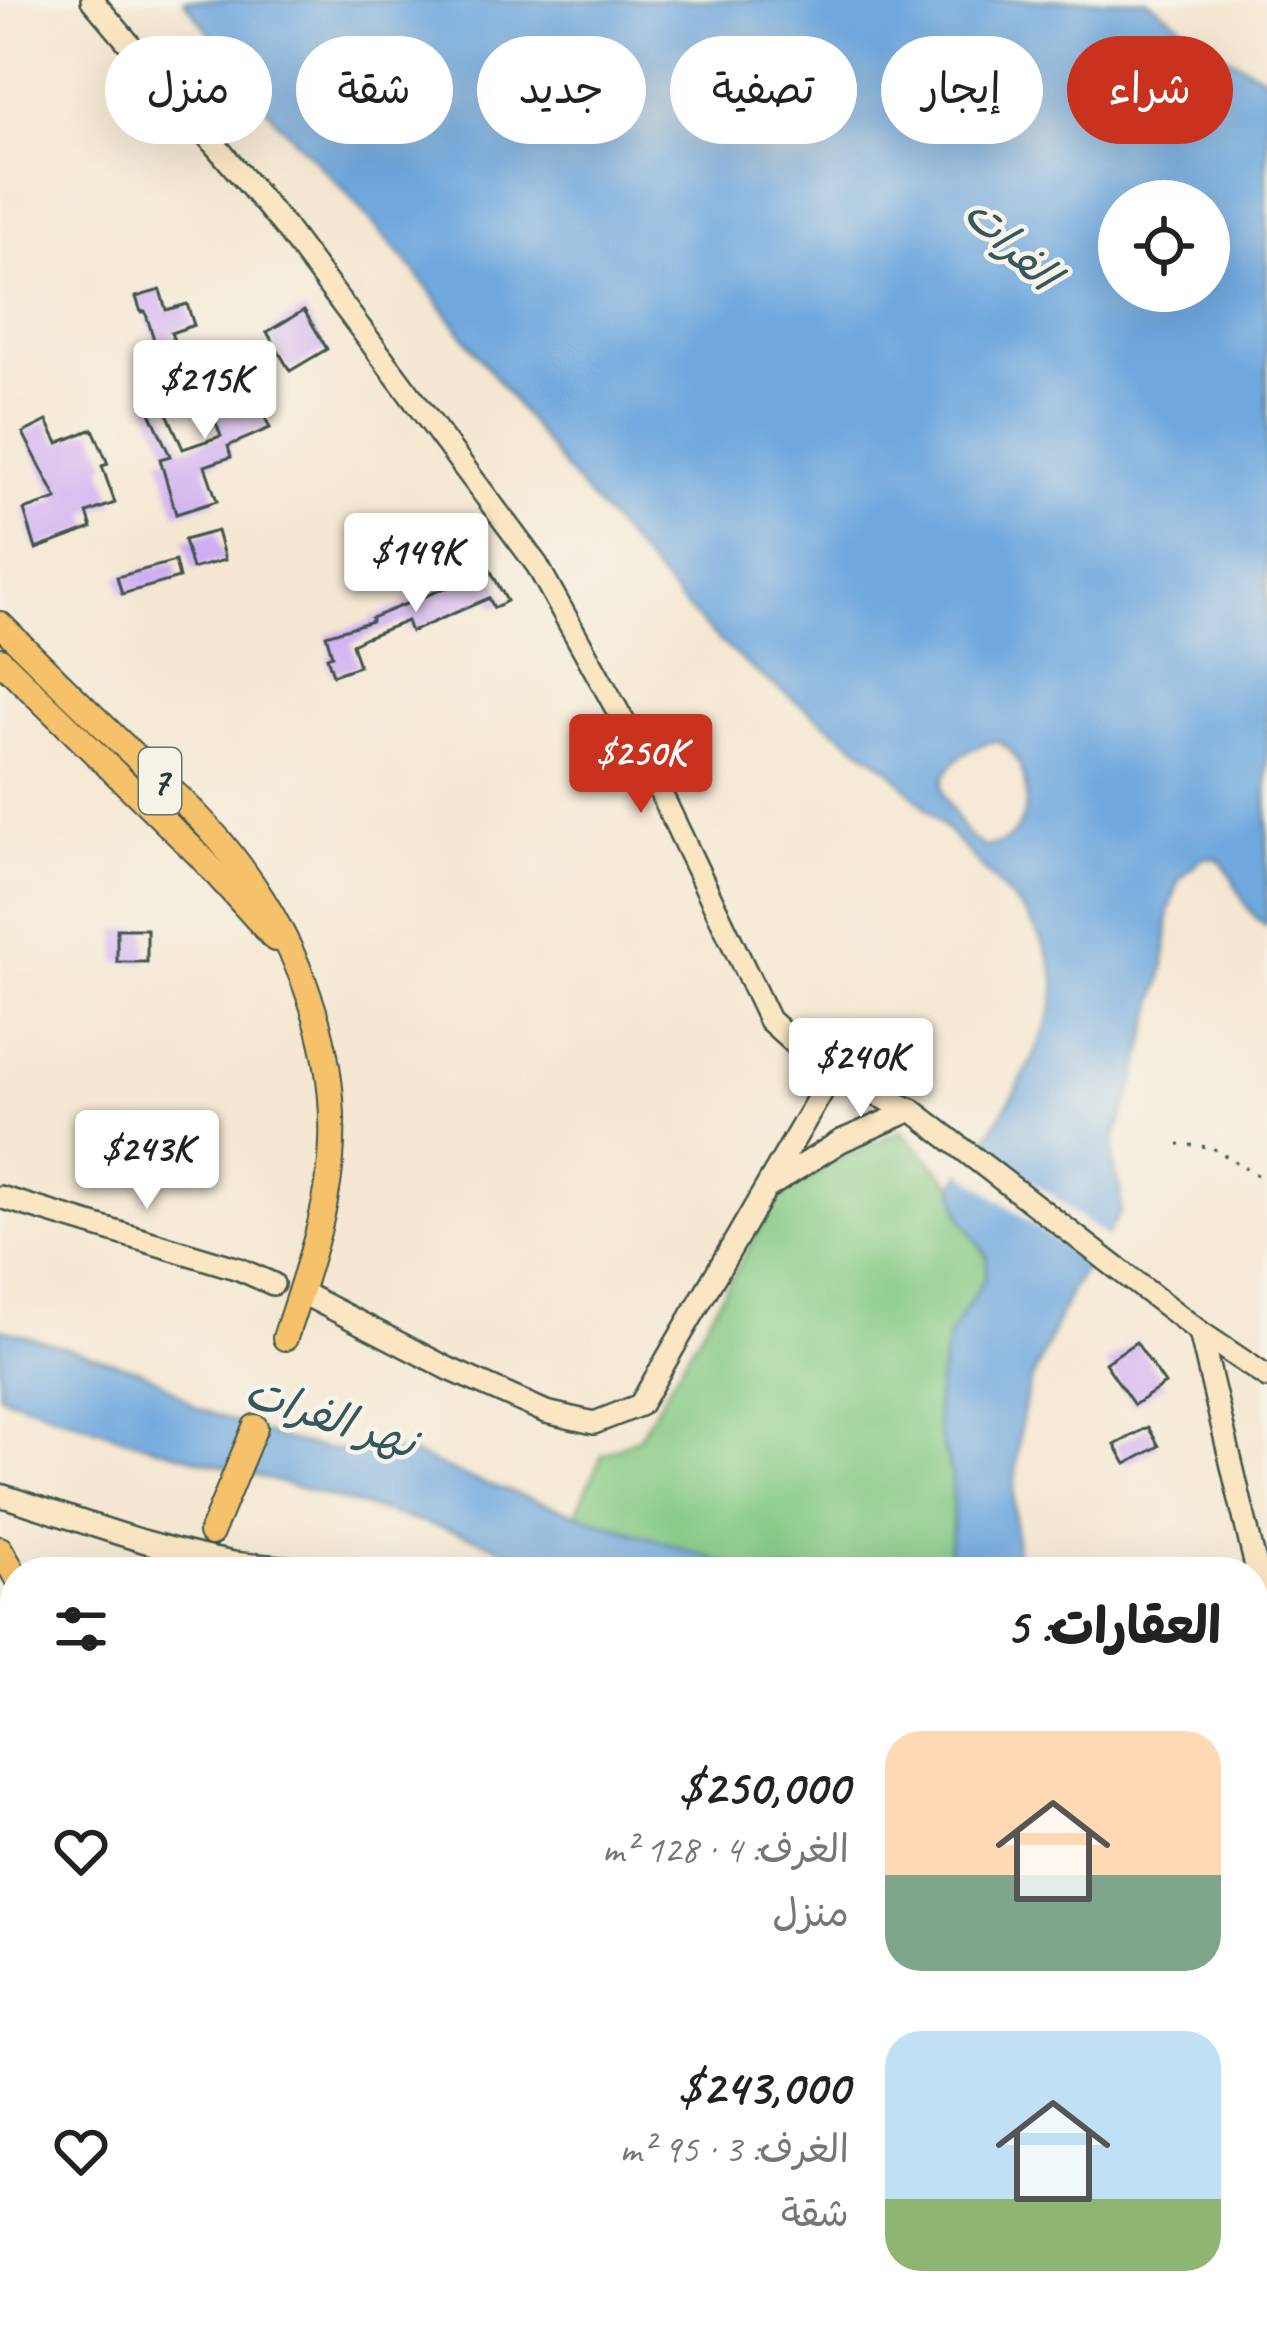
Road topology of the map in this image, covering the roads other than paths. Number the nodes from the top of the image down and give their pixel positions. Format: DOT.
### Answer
graph roads {
  1 [pos="92,0"];
  2 [pos="0,624"];
  3 [pos="0,660"];
  4 [pos="293,958"];
  5 [pos="832,1076"];
  6 [pos="913,1111"];
  7 [pos="764,1190"];
  8 [pos="0,1197"];
  9 [pos="273,1284"];
  10 [pos="312,1298"];
  11 [pos="1200,1332"];
  12 [pos="285,1338"];
  13 [pos="1267,1377"];
  14 [pos="255,1427"];
  15 [pos="0,1495"];
  16 [pos="211,1533"];
  17 [pos="153,1544"];
  18 [pos="175,1557"];
  19 [pos="210,1557"];
  20 [pos="1254,1557"];
  1 -- 5 [label="street"];
  2 -- 4 [label="main road, 7"];
  3 -- 4 [label="main road, 7"];
  4 -- 12 [label="main road, 7"];
  5 -- 6 [label="street"];
  5 -- 7 [label="street"];
  6 -- 7 [label="street"];
  6 -- 11 [label="street"];
  7 -- 10 [label="street"];
  8 -- 9 [label="street"];
  11 -- 13 [label="street"];
  11 -- 20 [label="street"];
  14 -- 16 [label="main road"];
  15 -- 17 [label="street"];
  17 -- 18 [label="street"];
  17 -- 19 [label="street"];
}
